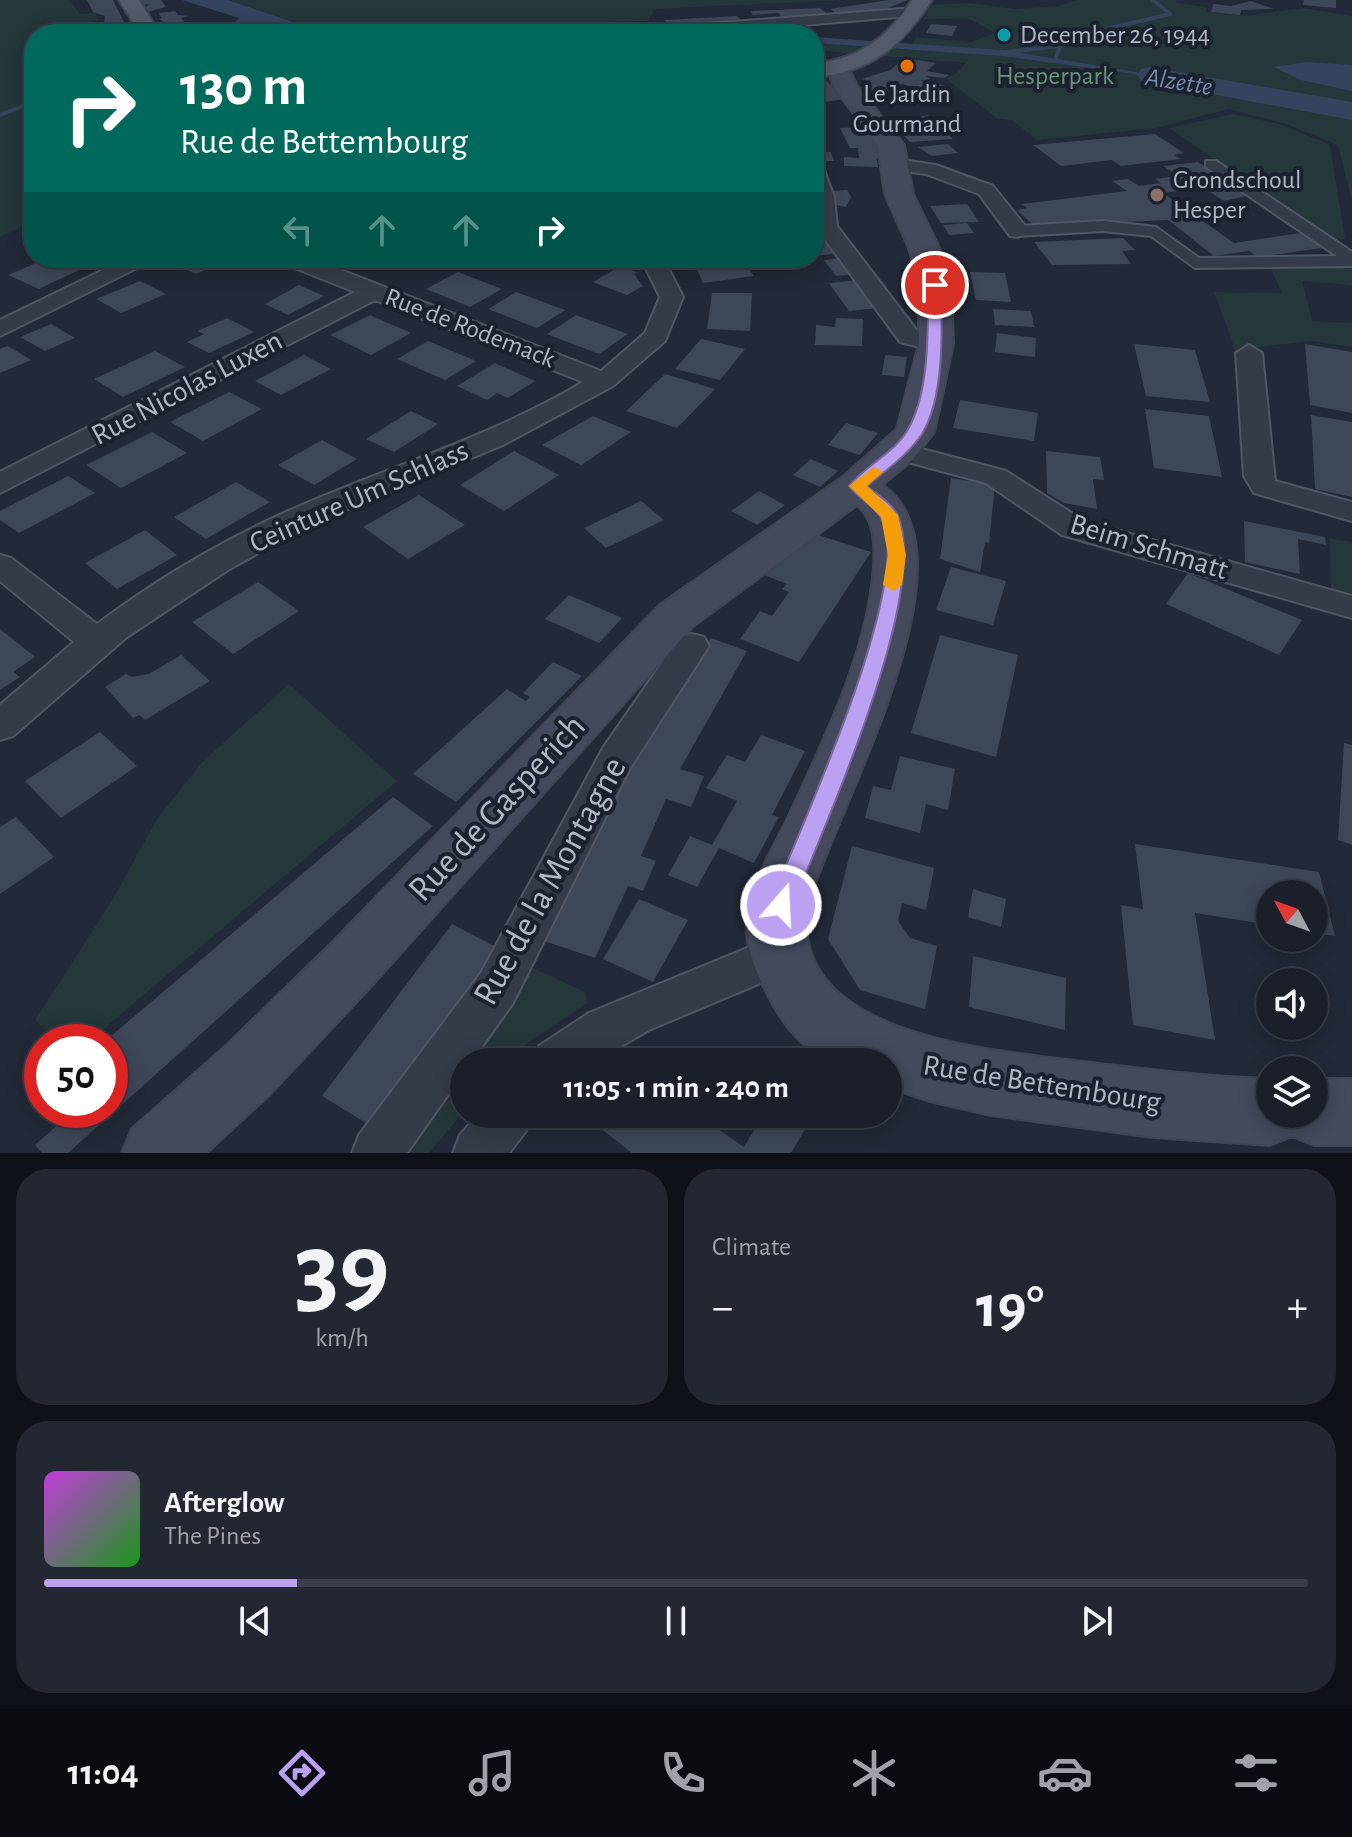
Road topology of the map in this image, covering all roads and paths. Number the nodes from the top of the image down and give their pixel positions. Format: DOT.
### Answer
graph roads {
  1 [pos="129,0"];
  2 [pos="915,10"];
  3 [pos="144,24"];
  4 [pos="756,24"];
  5 [pos="824,70"];
  6 [pos="839,70"];
  7 [pos="1211,164"];
  8 [pos="895,165"];
  9 [pos="824,197"];
  10 [pos="1018,231"];
  11 [pos="1352,260"];
  12 [pos="125,268"];
  13 [pos="315,268"];
  14 [pos="660,268"];
  15 [pos="374,291"];
  16 [pos="0,329"];
  17 [pos="936,344"];
  18 [pos="1249,353"];
  19 [pos="604,381"];
  20 [pos="878,469"];
  21 [pos="0,484"];
  22 [pos="1352,512"];
  23 [pos="0,565"];
  24 [pos="1333,601"];
  25 [pos="97,642"];
  26 [pos="692,646"];
  27 [pos="0,726"];
  28 [pos="779,955"];
  29 [pos="575,1048"];
  30 [pos="1256,1111"];
  31 [pos="1328,1112"];
  32 [pos="1352,1112"];
  33 [pos="498,1128"];
  34 [pos="156,1153"];
  35 [pos="377,1153"];
  36 [pos="478,1153"];
  1 -- 3 [label="main road"];
  2 -- 4 [label="street"];
  2 -- 6 [label="main road"];
  5 -- 6 [label="main road"];
  6 -- 8 [label="main road"];
  7 -- 11 [label="street"];
  8 -- 10 [label="street"];
  8 -- 17 [label="main road"];
  9 -- 17 [label="street"];
  10 -- 11 [label="street"];
  12 -- 16 [label="street"];
  13 -- 15 [label="street, Rue de Rodemack"];
  14 -- 19 [label="street, Ceinture Um Schlass"];
  15 -- 19 [label="street, Rue de Rodemack"];
  15 -- 21 [label="street, Rue Nicolas Luxen"];
  17 -- 20 [label="main road"];
  18 -- 22 [label="street"];
  19 -- 25 [label="street, Ceinture Um Schlass"];
  20 -- 24 [label="street, Beim Schmatt"];
  20 -- 28 [label="main road, Rue de Bettembourg"];
  20 -- 34 [label="main road, Rue de Gasperich"];
  23 -- 25 [label="street"];
  25 -- 27 [label="street, Ceinture Um Schlass"];
  26 -- 35 [label="street, Rue de la Montagne"];
  28 -- 29 [label="street"];
  28 -- 30 [label="main road, Rue de Bettembourg"];
  31 -- 32 [label="main road"];
  33 -- 36 [label="street"];
}
